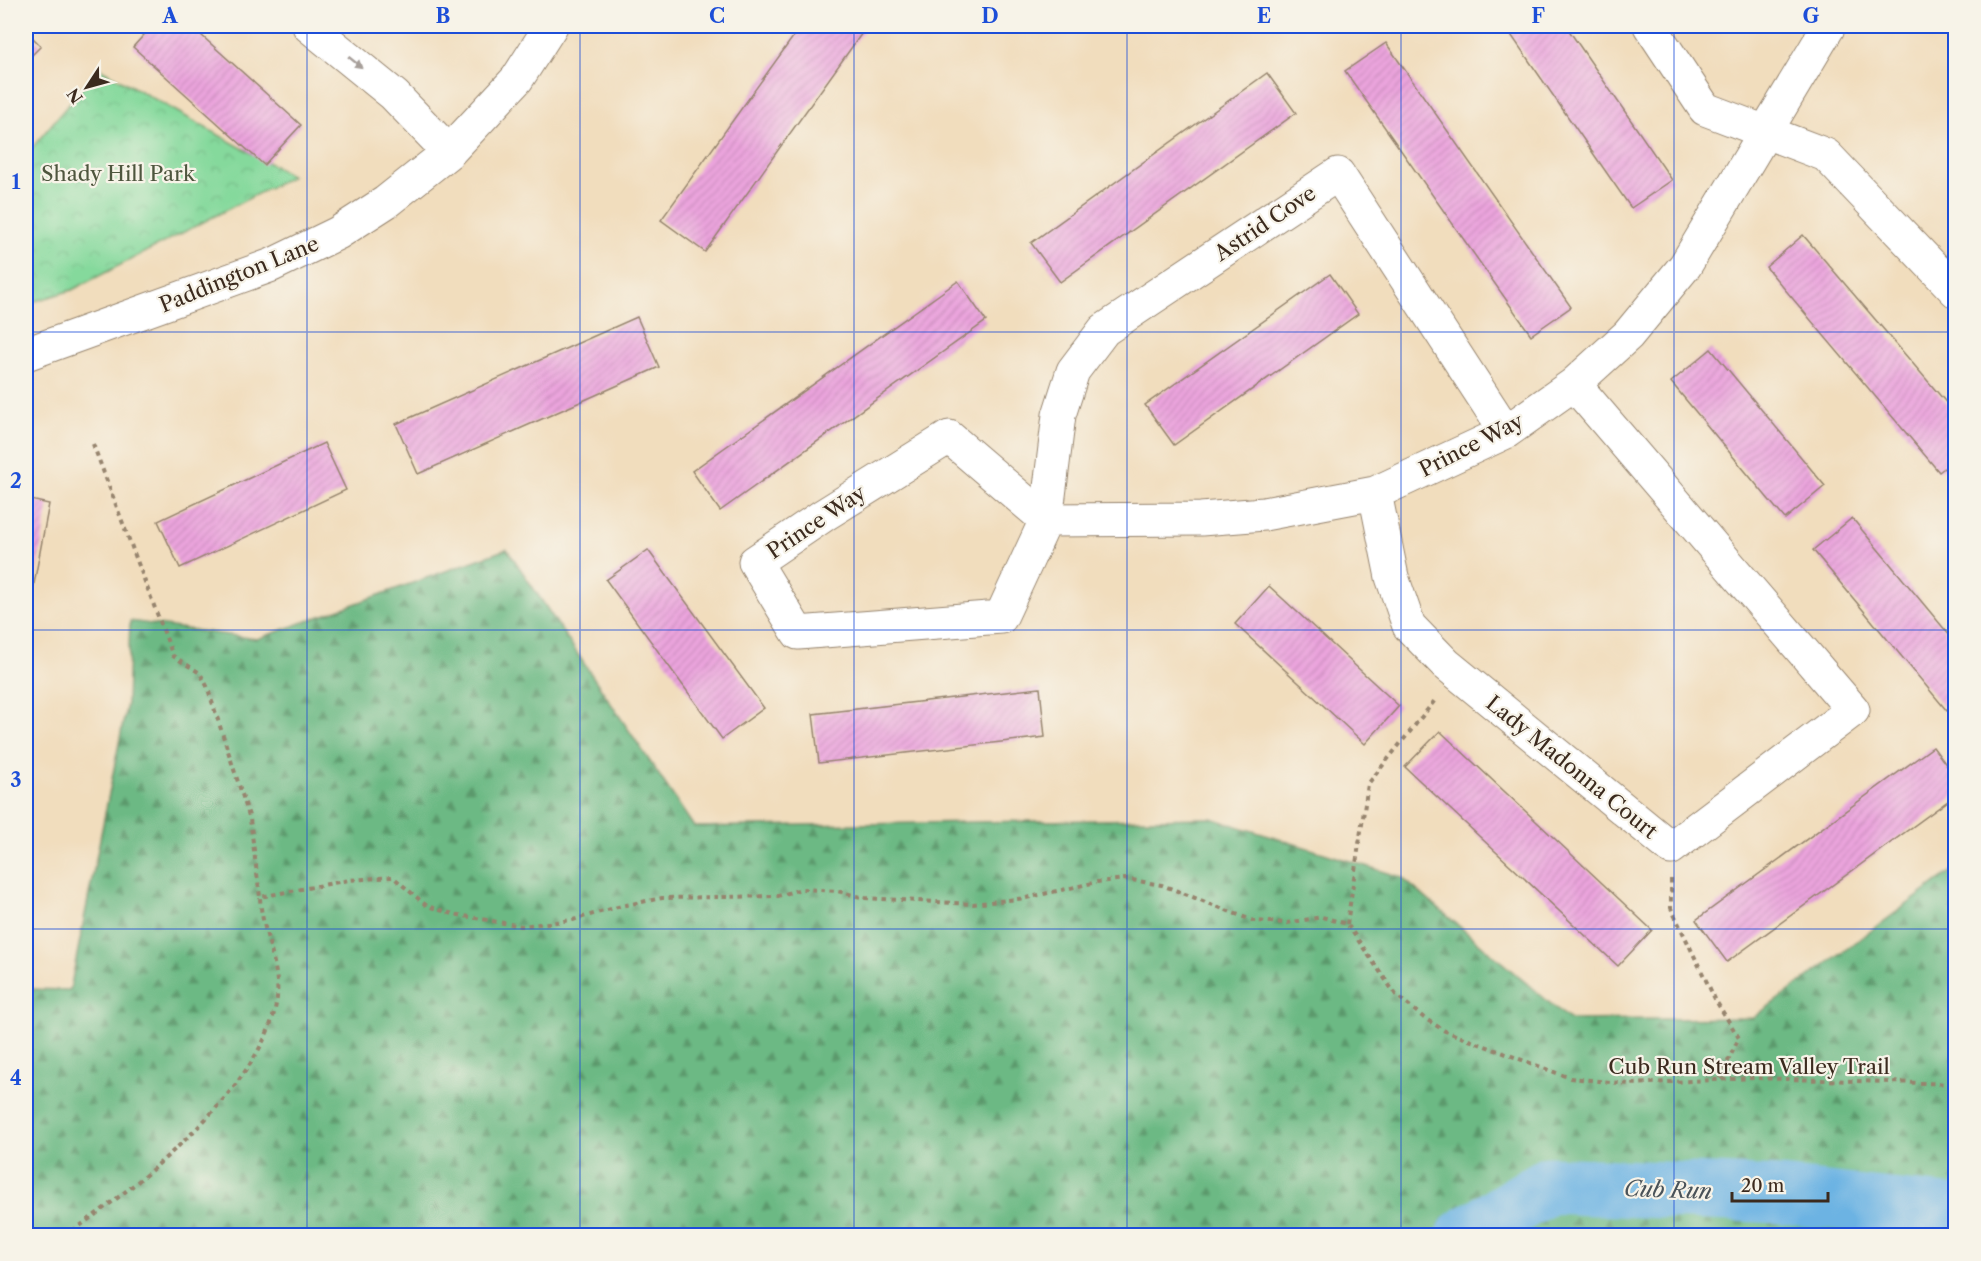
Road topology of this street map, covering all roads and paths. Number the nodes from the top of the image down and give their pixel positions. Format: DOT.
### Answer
graph roads {
  1 [pos="309,26"];
  2 [pos="550,26"];
  3 [pos="1650,26"];
  4 [pos="1829,26"];
  5 [pos="1766,133"];
  6 [pos="449,152"];
  7 [pos="1956,291"];
  8 [pos="26,354"];
  9 [pos="1574,384"];
  10 [pos="1506,432"];
  11 [pos="93,444"];
  12 [pos="1375,493"];
  13 [pos="1046,520"];
  14 [pos="1460,675"];
  15 [pos="1671,848"];
  16 [pos="260,897"];
  17 [pos="1347,924"];
  18 [pos="1719,1080"];
  19 [pos="1956,1084"];
  20 [pos="65,1236"];
  1 -- 6 [label="street, one-way"];
  2 -- 6 [label="street, Paddington Lane"];
  3 -- 5 [label="street"];
  4 -- 5 [label="street, Prince Way"];
  5 -- 7 [label="street"];
  5 -- 9 [label="street, Prince Way"];
  6 -- 8 [label="street, Paddington Lane"];
  9 -- 10 [label="street, Prince Way"];
  9 -- 15 [label="street, Lady Madonna Court"];
  10 -- 12 [label="street, Prince Way"];
  10 -- 13 [label="street, Astrid Cove"];
  11 -- 16 [label="path"];
  12 -- 13 [label="street, Prince Way"];
  12 -- 14 [label="street, Lady Madonna Court"];
  13 -- 13 [label="street, Prince Way"];
  14 -- 15 [label="street, Lady Madonna Court"];
  14 -- 17 [label="path"];
  15 -- 18 [label="path"];
  16 -- 17 [label="path"];
  16 -- 20 [label="path"];
  17 -- 18 [label="path, Cub Run Stream Valley Trail"];
  18 -- 19 [label="path, Cub Run Stream Valley Trail"];
}
